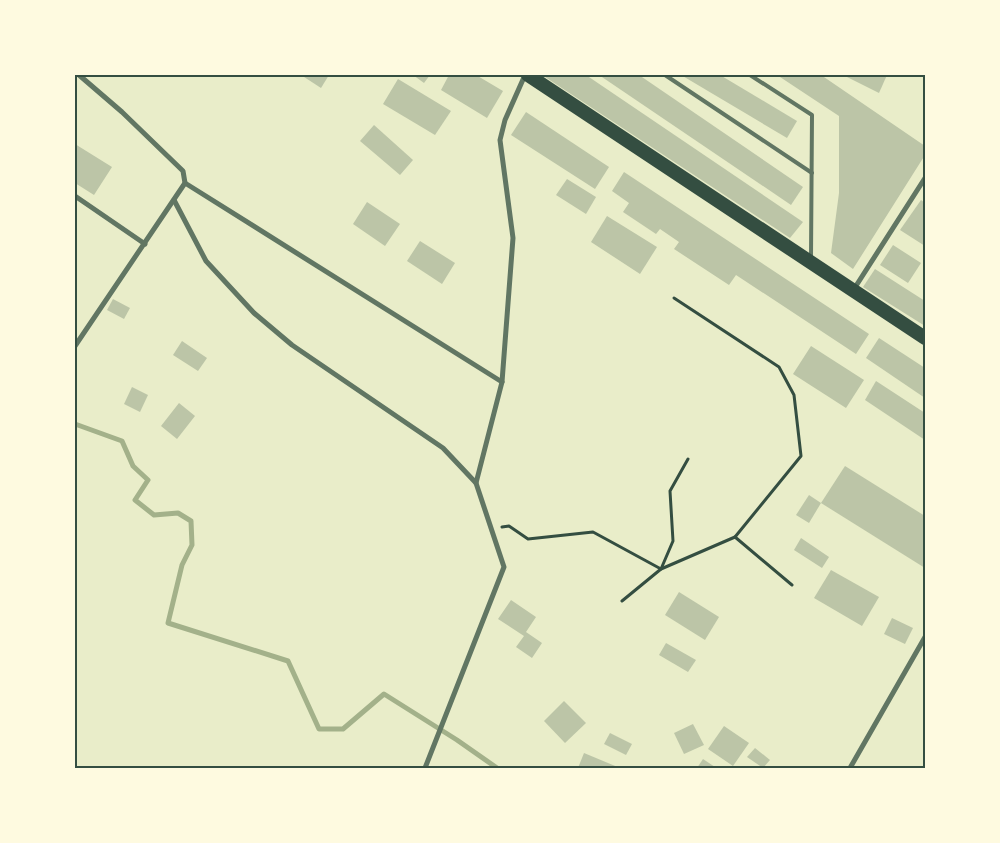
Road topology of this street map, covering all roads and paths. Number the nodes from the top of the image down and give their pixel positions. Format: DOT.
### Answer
graph roads {
  1 [pos="79,75"];
  2 [pos="526,75"];
  3 [pos="665,75"];
  4 [pos="750,75"];
  5 [pos="812,173"];
  6 [pos="925,178"];
  7 [pos="185,183"];
  8 [pos="75,196"];
  9 [pos="174,200"];
  10 [pos="144,244"];
  11 [pos="810,262"];
  12 [pos="854,290"];
  13 [pos="674,298"];
  14 [pos="925,338"];
  15 [pos="75,346"];
  16 [pos="502,382"];
  17 [pos="688,459"];
  18 [pos="476,484"];
  19 [pos="492,530"];
  20 [pos="735,537"];
  21 [pos="661,569"];
  22 [pos="792,585"];
  23 [pos="622,601"];
  24 [pos="925,637"];
  25 [pos="425,768"];
  26 [pos="850,768"];
  1 -- 7 [label="street"];
  2 -- 11 [label="highway"];
  2 -- 16 [label="street"];
  3 -- 5 [label="lane"];
  4 -- 5 [label="lane"];
  5 -- 11 [label="lane"];
  6 -- 12 [label="street"];
  7 -- 9 [label="street"];
  7 -- 16 [label="street"];
  8 -- 10 [label="street"];
  9 -- 10 [label="street"];
  9 -- 18 [label="street"];
  10 -- 15 [label="street"];
  11 -- 12 [label="highway"];
  12 -- 14 [label="highway"];
  13 -- 20 [label="path"];
  16 -- 18 [label="street"];
  17 -- 21 [label="path"];
  18 -- 19 [label="street"];
  19 -- 21 [label="path"];
  19 -- 25 [label="street"];
  20 -- 21 [label="path"];
  20 -- 22 [label="path"];
  21 -- 23 [label="path"];
  24 -- 26 [label="street"];
}
